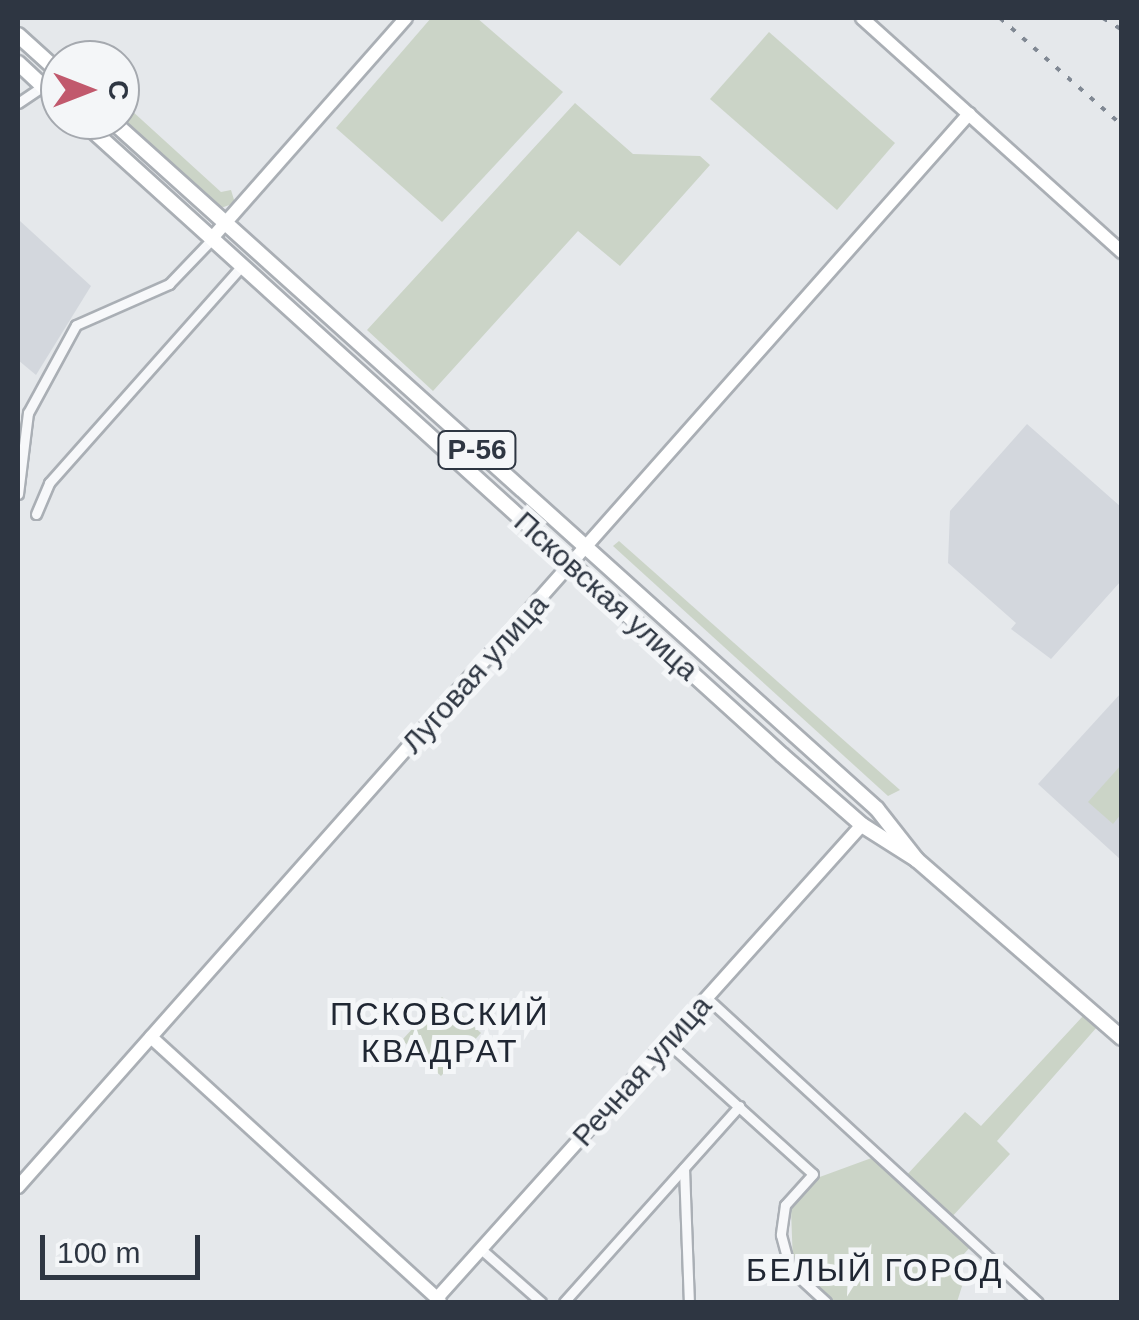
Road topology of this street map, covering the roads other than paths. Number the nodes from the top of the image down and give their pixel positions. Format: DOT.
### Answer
graph roads {
  1 [pos="406,18"];
  2 [pos="862,18"];
  3 [pos="18,35"];
  4 [pos="40,55"];
  5 [pos="18,63"];
  6 [pos="40,83"];
  7 [pos="40,88"];
  8 [pos="18,103"];
  9 [pos="969,114"];
  10 [pos="102,140"];
  11 [pos="134,140"];
  12 [pos="226,223"];
  13 [pos="212,238"];
  14 [pos="1122,252"];
  15 [pos="242,266"];
  16 [pos="18,494"];
  17 [pos="36,514"];
  18 [pos="586,550"];
  19 [pos="572,565"];
  20 [pos="798,740"];
  21 [pos="782,755"];
  22 [pos="862,825"];
  23 [pos="917,860"];
  24 [pos="708,999"];
  25 [pos="151,1036"];
  26 [pos="1122,1038"];
  27 [pos="668,1043"];
  28 [pos="739,1106"];
  29 [pos="684,1168"];
  30 [pos="18,1187"];
  31 [pos="481,1249"];
  32 [pos="437,1301"];
  33 [pos="541,1302"];
  34 [pos="564,1302"];
  35 [pos="689,1302"];
  36 [pos="826,1302"];
  37 [pos="1038,1302"];
  1 -- 12 [label="street"];
  2 -- 9 [label="street"];
  3 -- 4 [label="main road"];
  5 -- 6 [label="main road"];
  7 -- 8 [label="street"];
  9 -- 14 [label="street"];
  9 -- 18 [label="street, Луговая улица"];
  10 -- 13 [label="main road, Псковская улица"];
  11 -- 12 [label="main road, Псковская улица / Р-56"];
  12 -- 13 [label="street"];
  12 -- 18 [label="main road, Псковская улица / Р-56"];
  13 -- 15 [label="main road, Псковская улица"];
  13 -- 16 [label="street"];
  15 -- 17 [label="street"];
  15 -- 19 [label="main road, Псковская улица"];
  18 -- 19 [label="street, Луговая улица"];
  18 -- 20 [label="main road, Псковская улица / Р-56"];
  19 -- 21 [label="main road, Псковская улица"];
  19 -- 25 [label="street, Луговая улица"];
  20 -- 21 [label="main road"];
  20 -- 23 [label="main road, Псковская улица / Р-56"];
  21 -- 22 [label="main road, Псковская улица"];
  22 -- 23 [label="main road, Псковская улица"];
  22 -- 24 [label="street, Речная улица"];
  23 -- 26 [label="main road, Псковская улица / Р-56"];
  24 -- 27 [label="street, Речная улица"];
  24 -- 37 [label="street"];
  25 -- 30 [label="street, Луговая улица"];
  25 -- 32 [label="street"];
  27 -- 28 [label="street"];
  27 -- 31 [label="street, Речная улица"];
  28 -- 29 [label="street"];
  28 -- 36 [label="street"];
  29 -- 34 [label="street"];
  29 -- 35 [label="street"];
  31 -- 32 [label="street, Речная улица"];
  31 -- 33 [label="street"];
}
